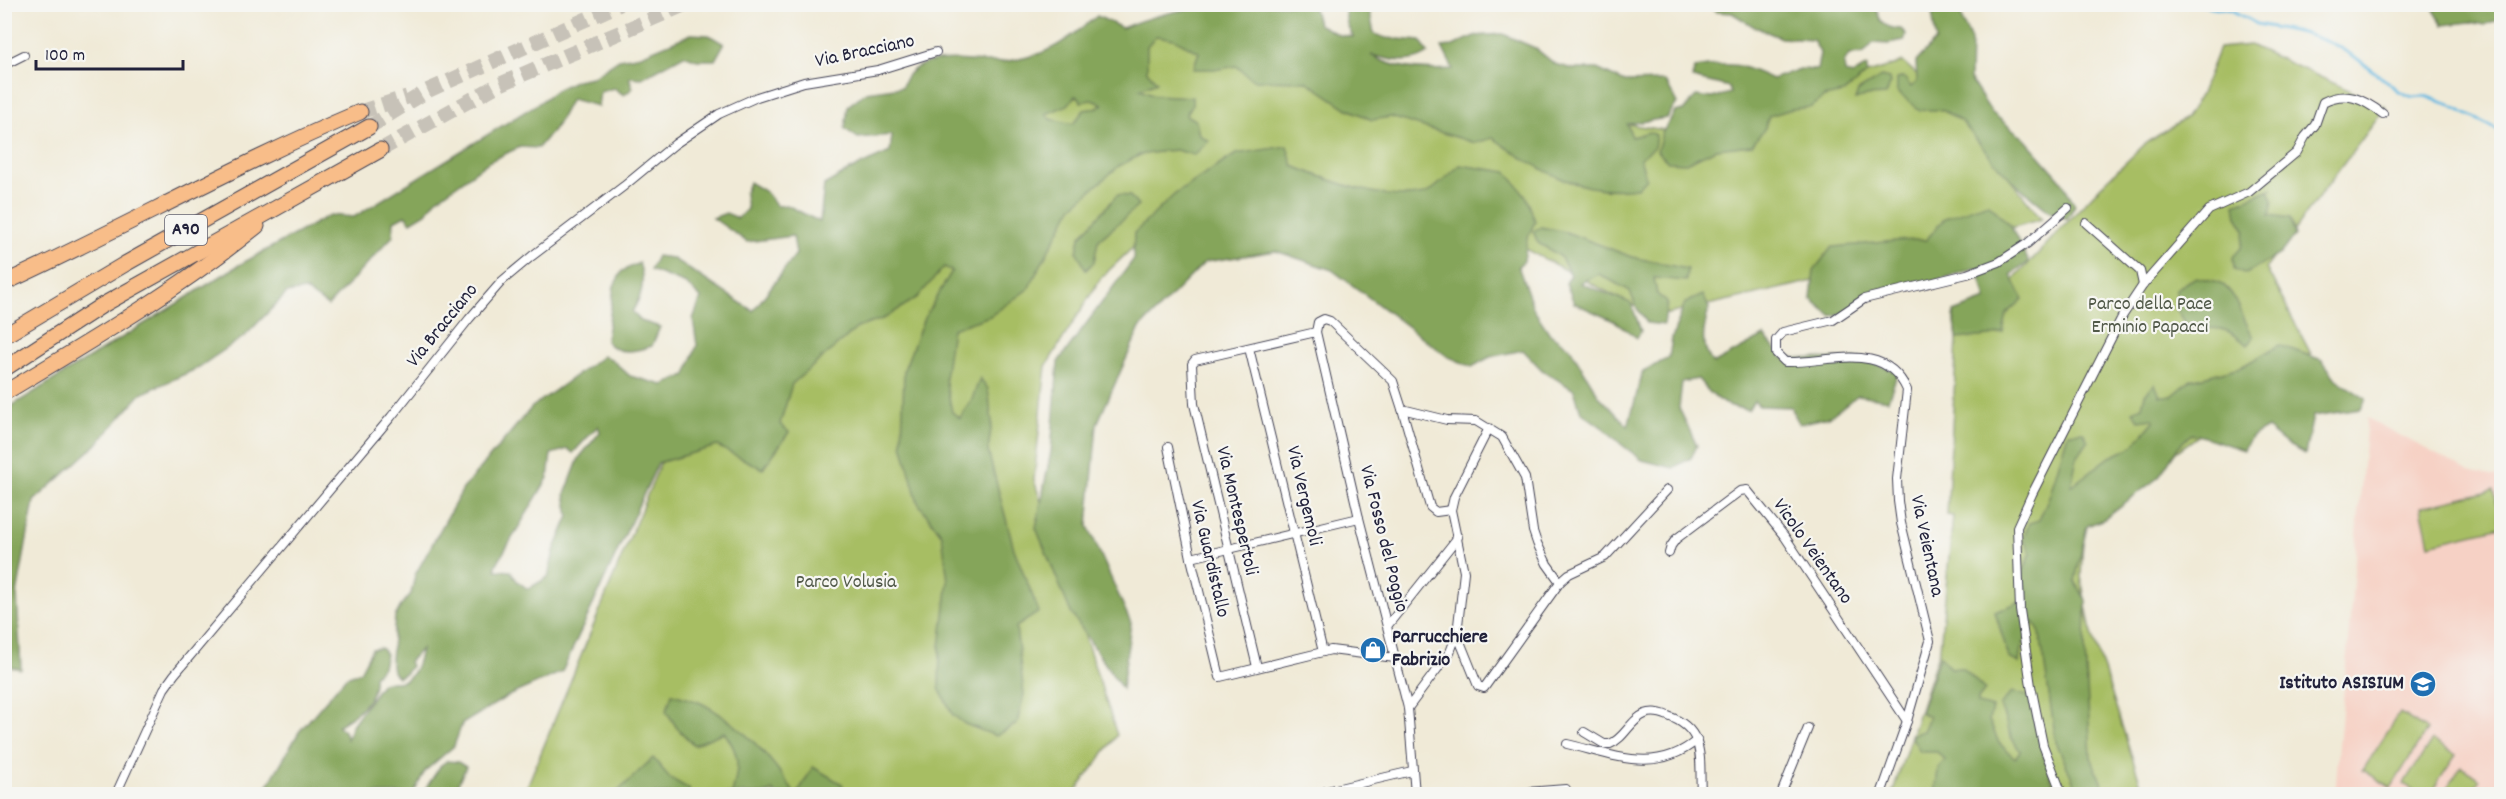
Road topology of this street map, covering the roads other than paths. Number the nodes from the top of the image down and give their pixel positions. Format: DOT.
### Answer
graph roads {
  1 [pos="936,52"];
  2 [pos="24,55"];
  3 [pos="4,65"];
  4 [pos="360,112"];
  5 [pos="2383,114"];
  6 [pos="369,128"];
  7 [pos="380,150"];
  8 [pos="293,197"];
  9 [pos="2068,208"];
  10 [pos="2086,223"];
  11 [pos="4,283"];
  12 [pos="2143,285"];
  13 [pos="1316,332"];
  14 [pos="4,336"];
  15 [pos="1249,348"];
  16 [pos="4,369"];
  17 [pos="4,393"];
  18 [pos="1402,409"];
  19 [pos="1490,428"];
  20 [pos="1168,447"];
  21 [pos="1667,490"];
  22 [pos="1451,510"];
  23 [pos="1359,518"];
  24 [pos="1294,534"];
  25 [pos="1458,537"];
  26 [pos="1228,549"];
  27 [pos="1669,553"];
  28 [pos="1191,558"];
  29 [pos="1560,582"];
  30 [pos="1388,625"];
  31 [pos="1457,634"];
  32 [pos="1323,652"];
  33 [pos="1395,658"];
  34 [pos="1257,667"];
  35 [pos="1408,708"];
  36 [pos="1907,721"];
  37 [pos="1808,728"];
  38 [pos="1584,732"];
  39 [pos="1697,740"];
  40 [pos="1567,744"];
  41 [pos="1412,771"];
  42 [pos="1566,789"];
  43 [pos="116,795"];
  44 [pos="1314,795"];
  45 [pos="1415,795"];
  46 [pos="1502,795"];
  47 [pos="1701,795"];
  48 [pos="1781,795"];
  49 [pos="1881,795"];
  50 [pos="2062,795"];
  1 -- 43 [label="street, Via Bracciano"];
  2 -- 3 [label="street"];
  4 -- 11 [label="highway"];
  5 -- 12 [label="street"];
  6 -- 14 [label="highway, A90"];
  7 -- 8 [label="highway, A90"];
  8 -- 16 [label="highway, A90"];
  8 -- 17 [label="highway"];
  9 -- 36 [label="street, Via Veientana"];
  10 -- 12 [label="street"];
  12 -- 50 [label="street"];
  13 -- 15 [label="street"];
  13 -- 18 [label="street"];
  13 -- 23 [label="street, Via Fosso del Poggio"];
  15 -- 24 [label="street, Via Vergemoli"];
  15 -- 26 [label="street, Via Montespertoli"];
  18 -- 19 [label="street"];
  18 -- 22 [label="street"];
  19 -- 22 [label="street"];
  19 -- 29 [label="street"];
  20 -- 28 [label="street, Via Guardistallo"];
  21 -- 29 [label="street"];
  22 -- 25 [label="street"];
  23 -- 24 [label="street"];
  23 -- 30 [label="street, Via Fosso del Poggio"];
  24 -- 26 [label="street"];
  24 -- 32 [label="street, Via Vergemoli"];
  25 -- 30 [label="street"];
  25 -- 31 [label="street"];
  26 -- 28 [label="street"];
  26 -- 34 [label="street, Via Montespertoli"];
  27 -- 36 [label="street, Vicolo Veientano"];
  28 -- 34 [label="street, Via Guardistallo"];
  29 -- 31 [label="street"];
  30 -- 33 [label="street, Via Fosso del Poggio"];
  31 -- 35 [label="street"];
  32 -- 33 [label="street"];
  32 -- 34 [label="street"];
  33 -- 35 [label="street, Via Fosso del Poggio"];
  35 -- 41 [label="street, Via Fosso del Poggio"];
  36 -- 49 [label="street, Via Veientana"];
  37 -- 48 [label="street"];
  38 -- 39 [label="street"];
  39 -- 40 [label="street"];
  39 -- 47 [label="street"];
  41 -- 44 [label="street"];
  41 -- 45 [label="street, Via Fosso del Poggio"];
  42 -- 46 [label="street"];
}
